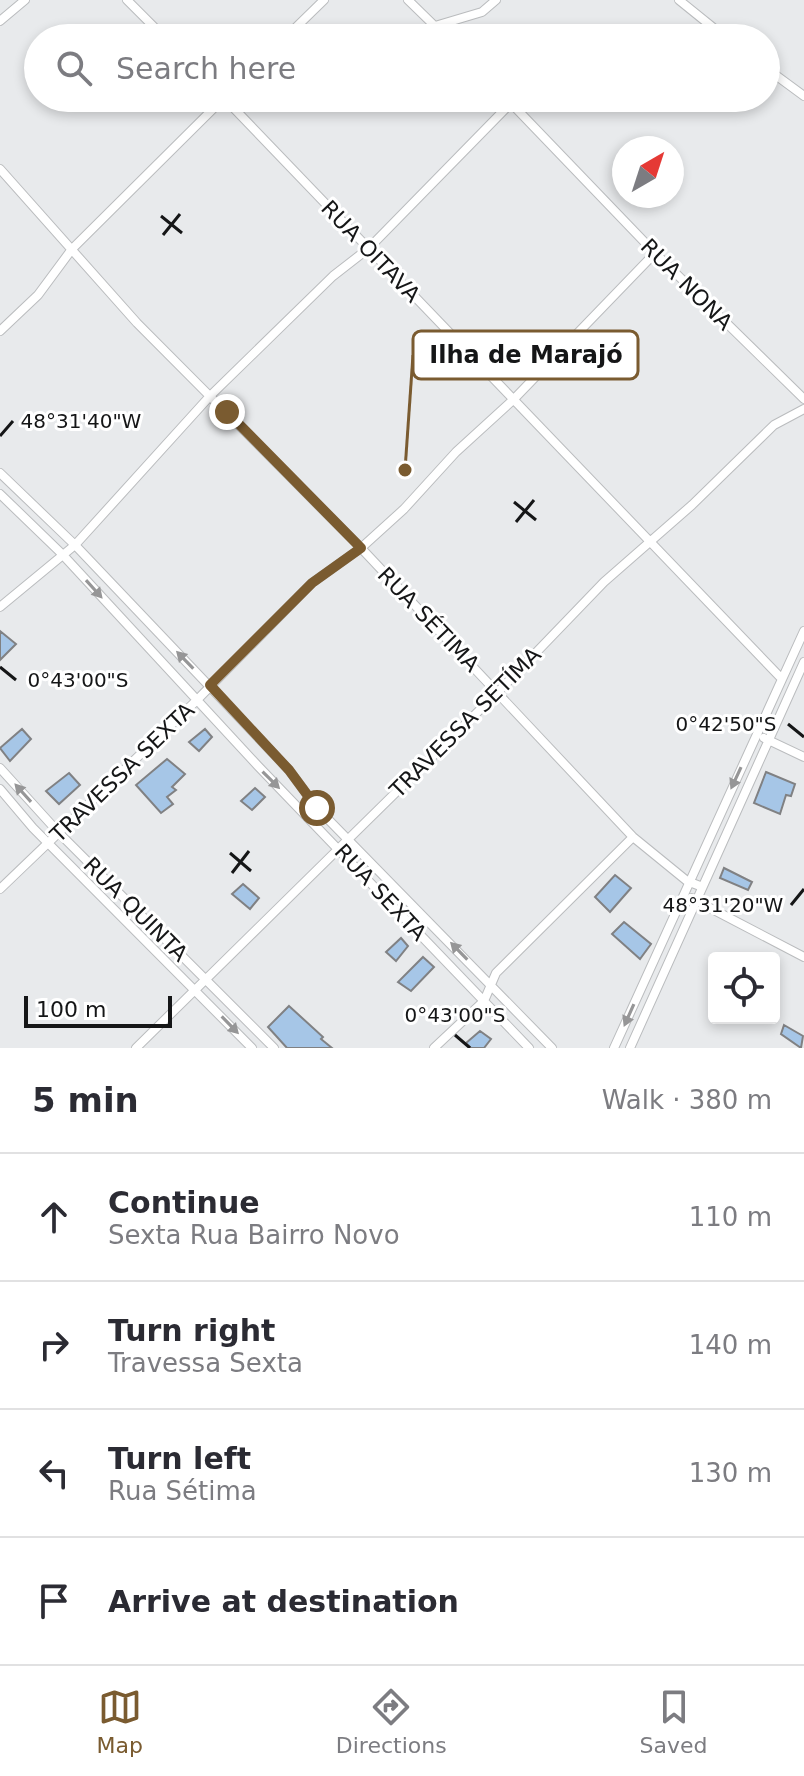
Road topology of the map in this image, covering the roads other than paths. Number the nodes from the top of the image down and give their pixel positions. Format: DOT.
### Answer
graph roads {
  1 [pos="25,0"];
  2 [pos="127,0"];
  3 [pos="324,0"];
  4 [pos="408,0"];
  5 [pos="496,0"];
  6 [pos="679,0"];
  7 [pos="0,21"];
  8 [pos="151,24"];
  9 [pos="299,24"];
  10 [pos="433,24"];
  11 [pos="442,24"];
  12 [pos="709,24"];
  13 [pos="780,78"];
  14 [pos="804,96"];
  15 [pos="210,112"];
  16 [pos="238,112"];
  17 [pos="497,112"];
  18 [pos="520,112"];
  19 [pos="0,169"];
  20 [pos="369,248"];
  21 [pos="72,249"];
  22 [pos="655,253"];
  23 [pos="0,331"];
  24 [pos="210,396"];
  25 [pos="804,399"];
  26 [pos="513,400"];
  27 [pos="804,409"];
  28 [pos="0,473"];
  29 [pos="0,494"];
  30 [pos="649,544"];
  31 [pos="75,545"];
  32 [pos="361,548"];
  33 [pos="62,554"];
  34 [pos="0,607"];
  35 [pos="804,631"];
  36 [pos="804,662"];
  37 [pos="782,679"];
  38 [pos="210,685"];
  39 [pos="499,691"];
  40 [pos="196,701"];
  41 [pos="756,734"];
  42 [pos="767,740"];
  43 [pos="804,757"];
  44 [pos="0,768"];
  45 [pos="0,789"];
  46 [pos="59,833"];
  47 [pos="633,837"];
  48 [pos="347,839"];
  49 [pos="47,842"];
  50 [pos="339,847"];
  51 [pos="687,881"];
  52 [pos="700,886"];
  53 [pos="0,889"];
  54 [pos="683,894"];
  55 [pos="694,900"];
  56 [pos="804,957"];
  57 [pos="206,978"];
  58 [pos="492,984"];
  59 [pos="194,988"];
  60 [pos="484,1001"];
  61 [pos="136,1048"];
  62 [pos="252,1048"];
  63 [pos="274,1048"];
  64 [pos="434,1048"];
  65 [pos="529,1048"];
  66 [pos="552,1048"];
  67 [pos="614,1048"];
  68 [pos="630,1048"];
  1 -- 7 [label="street"];
  2 -- 8 [label="street"];
  3 -- 9 [label="street"];
  4 -- 10 [label="street"];
  5 -- 11 [label="street"];
  6 -- 12 [label="street"];
  13 -- 14 [label="street"];
  15 -- 21 [label="street"];
  16 -- 20 [label="street, RUA OITAVA"];
  17 -- 20 [label="street"];
  18 -- 22 [label="street, RUA NONA"];
  19 -- 21 [label="street, RUA SÉTIMA"];
  20 -- 24 [label="street"];
  20 -- 26 [label="street, RUA OITAVA"];
  21 -- 23 [label="street"];
  21 -- 24 [label="street, RUA SÉTIMA"];
  22 -- 25 [label="street, RUA NONA"];
  22 -- 26 [label="street, TRAVESSA SEXTA"];
  24 -- 31 [label="street"];
  24 -- 32 [label="street, RUA SÉTIMA"];
  26 -- 30 [label="street, RUA OITAVA"];
  26 -- 32 [label="street, TRAVESSA SEXTA"];
  27 -- 30 [label="street, TRAVESSA SETÍMA"];
  28 -- 31 [label="street"];
  29 -- 33 [label="street, RUA SEXTA"];
  30 -- 37 [label="street, RUA OITAVA"];
  30 -- 39 [label="street, TRAVESSA SETÍMA"];
  31 -- 33 [label="street"];
  38 -- 31 [label="street, one-way"];
  32 -- 38 [label="street, TRAVESSA SEXTA"];
  32 -- 39 [label="street, RUA SÉTIMA"];
  33 -- 34 [label="street"];
  33 -- 40 [label="street, RUA SEXTA, one-way"];
  35 -- 37 [label="street"];
  36 -- 42 [label="street"];
  37 -- 41 [label="street"];
  38 -- 40 [label="street, TRAVESSA SEXTA"];
  38 -- 48 [label="street"];
  39 -- 47 [label="street, RUA SÉTIMA"];
  39 -- 48 [label="street, TRAVESSA SETÍMA"];
  40 -- 46 [label="street, TRAVESSA SEXTA"];
  40 -- 50 [label="street, RUA SEXTA, one-way"];
  41 -- 42 [label="street"];
  41 -- 51 [label="street, one-way"];
  42 -- 43 [label="street"];
  42 -- 52 [label="street"];
  46 -- 44 [label="street, RUA QUINTA, one-way"];
  45 -- 49 [label="street, RUA QUINTA"];
  46 -- 49 [label="street, TRAVESSA SEXTA"];
  46 -- 57 [label="street, RUA QUINTA"];
  47 -- 51 [label="street, RUA SÉTIMA"];
  47 -- 58 [label="street"];
  48 -- 50 [label="street, TRAVESSA SETÍMA"];
  58 -- 48 [label="street, one-way"];
  49 -- 53 [label="street, TRAVESSA SEXTA"];
  49 -- 59 [label="street, RUA QUINTA"];
  50 -- 57 [label="street, TRAVESSA SETÍMA"];
  50 -- 60 [label="street, RUA SEXTA"];
  51 -- 52 [label="street, RUA SÉTIMA"];
  51 -- 54 [label="street"];
  52 -- 55 [label="street"];
  54 -- 55 [label="street"];
  54 -- 67 [label="street, one-way"];
  55 -- 56 [label="street"];
  55 -- 68 [label="street"];
  57 -- 59 [label="street, TRAVESSA SETÍMA"];
  57 -- 63 [label="street, RUA QUINTA"];
  58 -- 60 [label="street"];
  58 -- 66 [label="street"];
  59 -- 61 [label="street, TRAVESSA SETÍMA"];
  59 -- 62 [label="street, RUA QUINTA, one-way"];
  60 -- 64 [label="street"];
  60 -- 65 [label="street, RUA SEXTA"];
}
